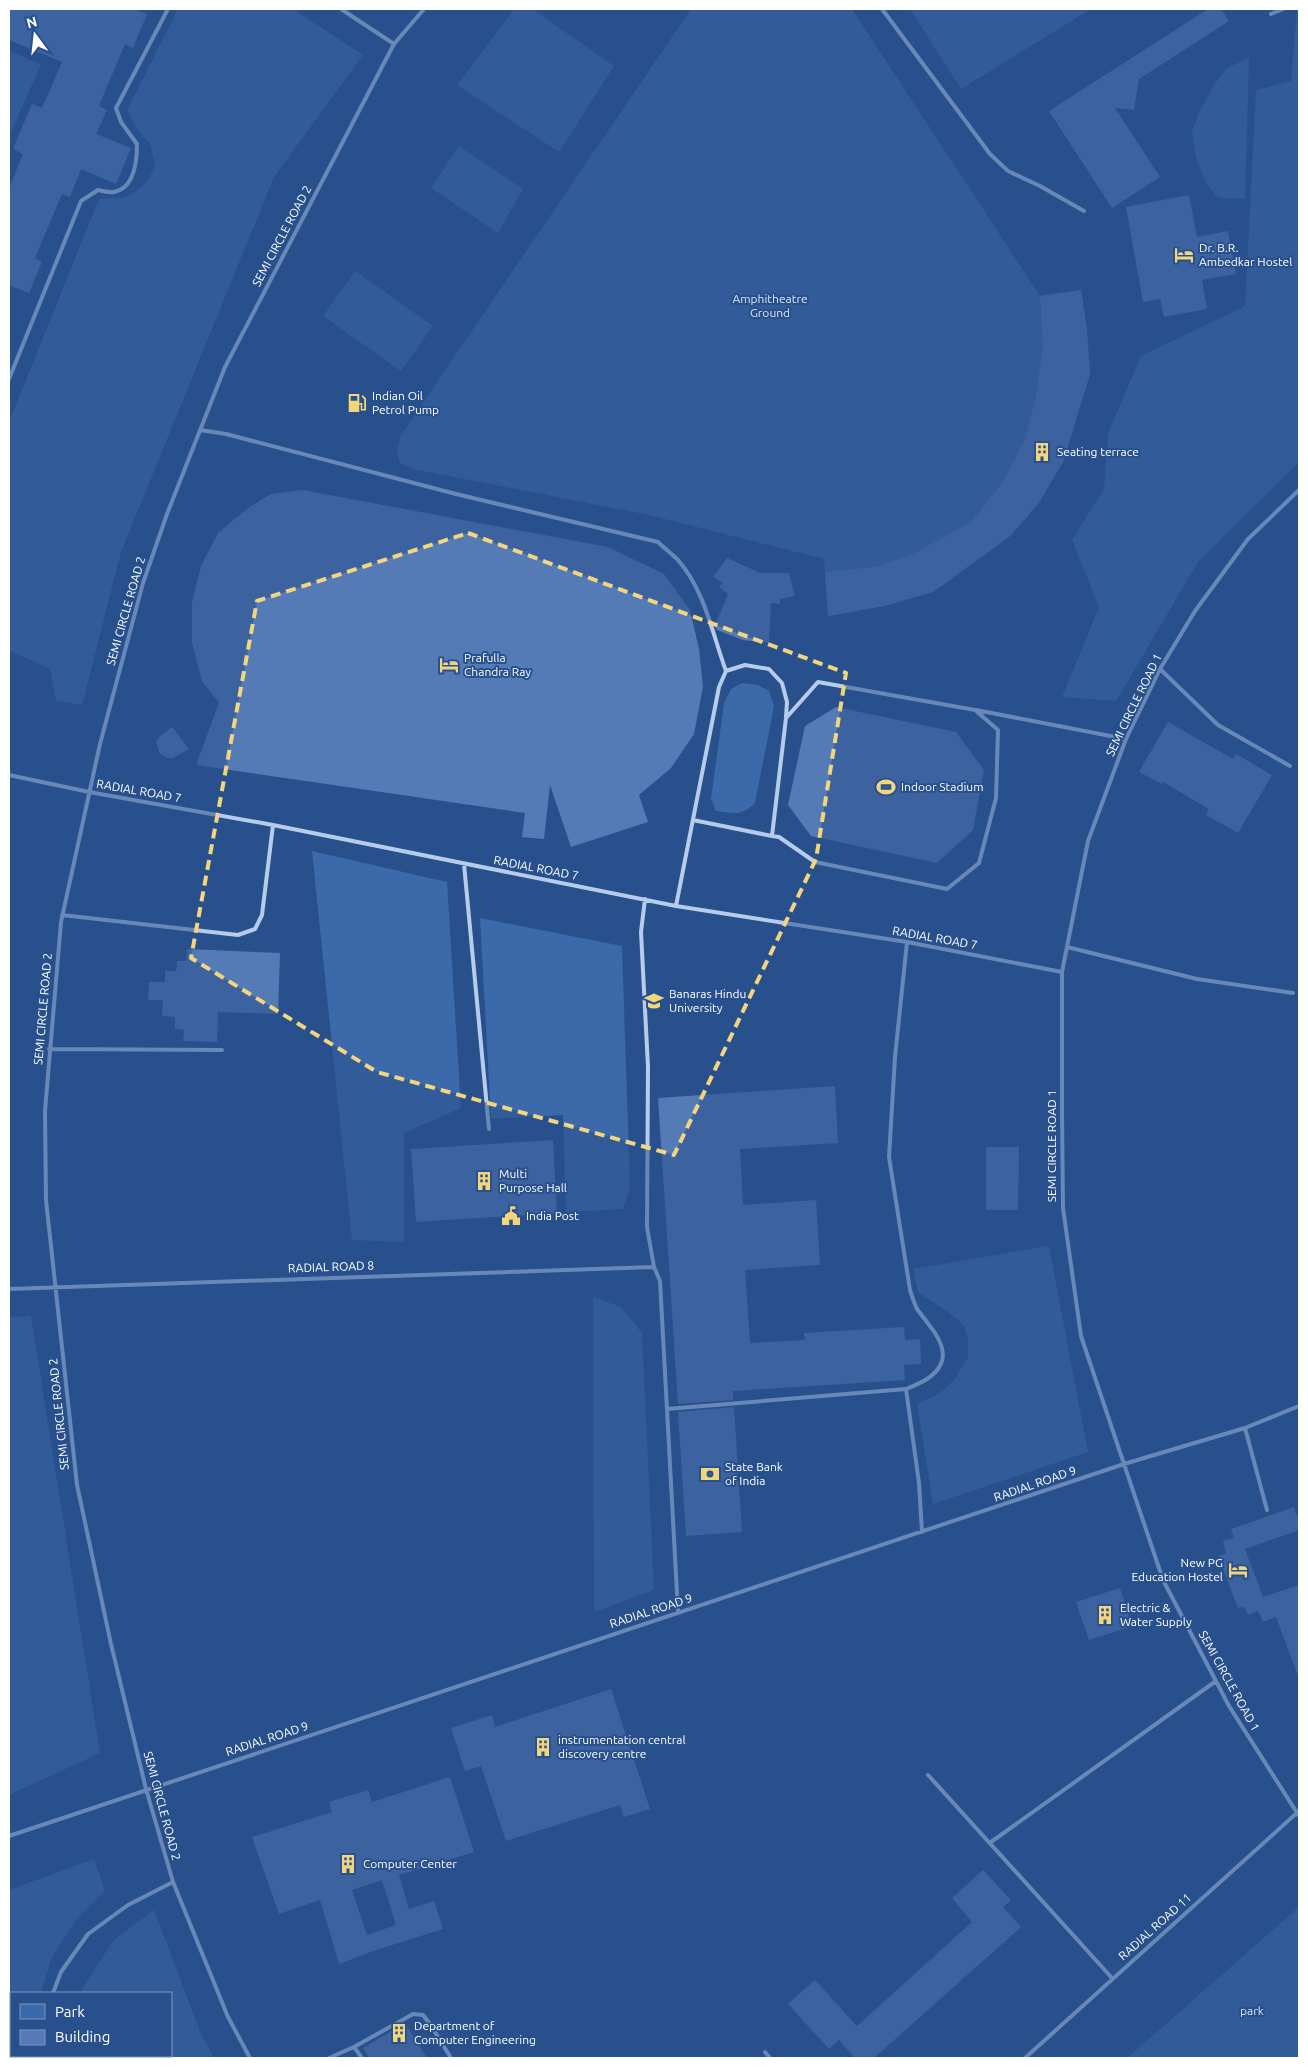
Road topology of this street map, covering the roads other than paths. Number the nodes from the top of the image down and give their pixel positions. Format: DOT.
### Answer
graph roads {
  1 [pos="168,9"];
  2 [pos="341,9"];
  3 [pos="424,9"];
  4 [pos="882,9"];
  5 [pos="1283,9"];
  6 [pos="1272,14"];
  7 [pos="394,44"];
  8 [pos="1084,211"];
  9 [pos="9,379"];
  10 [pos="200,430"];
  11 [pos="1299,490"];
  12 [pos="1160,669"];
  13 [pos="726,671"];
  14 [pos="975,710"];
  15 [pos="786,718"];
  16 [pos="1126,739"];
  17 [pos="1290,766"];
  18 [pos="9,775"];
  19 [pos="89,792"];
  20 [pos="693,820"];
  21 [pos="273,825"];
  22 [pos="772,836"];
  23 [pos="464,864"];
  24 [pos="645,899"];
  25 [pos="676,906"];
  26 [pos="62,915"];
  27 [pos="907,942"];
  28 [pos="1067,947"];
  29 [pos="1062,972"];
  30 [pos="1293,992"];
  31 [pos="49,1049"];
  32 [pos="222,1050"];
  33 [pos="489,1129"];
  34 [pos="654,1267"];
  35 [pos="55,1286"];
  36 [pos="9,1289"];
  37 [pos="906,1389"];
  38 [pos="1299,1406"];
  39 [pos="667,1409"];
  40 [pos="1245,1428"];
  41 [pos="1124,1464"];
  42 [pos="1267,1510"];
  43 [pos="922,1532"];
  44 [pos="678,1612"];
  45 [pos="1216,1681"];
  46 [pos="928,1775"];
  47 [pos="146,1789"];
  48 [pos="1298,1814"];
  49 [pos="9,1836"];
  50 [pos="991,1842"];
  51 [pos="173,1882"];
  52 [pos="1112,1978"];
  53 [pos="53,1992"];
  54 [pos="354,2047"];
  55 [pos="765,2052"];
  56 [pos="250,2058"];
  57 [pos="329,2058"];
  58 [pos="362,2058"];
  59 [pos="451,2058"];
  60 [pos="770,2058"];
  61 [pos="1025,2058"];
  1 -- 9 [label="lane"];
  2 -- 7 [label="lane"];
  3 -- 7 [label="lane, SEMI CIRCLE ROAD 2"];
  4 -- 8 [label="lane"];
  5 -- 6 [label="lane"];
  7 -- 10 [label="lane, SEMI CIRCLE ROAD 2"];
  10 -- 13 [label="lane"];
  10 -- 19 [label="lane, SEMI CIRCLE ROAD 2"];
  11 -- 12 [label="lane, SEMI CIRCLE ROAD 1"];
  12 -- 16 [label="lane, SEMI CIRCLE ROAD 1"];
  12 -- 17 [label="lane"];
  13 -- 15 [label="lane"];
  13 -- 20 [label="lane"];
  14 -- 15 [label="lane"];
  14 -- 16 [label="lane"];
  14 -- 22 [label="lane"];
  15 -- 22 [label="lane"];
  16 -- 28 [label="lane, SEMI CIRCLE ROAD 1"];
  18 -- 19 [label="lane, RADIAL ROAD 7"];
  19 -- 21 [label="lane, RADIAL ROAD 7"];
  19 -- 26 [label="lane, SEMI CIRCLE ROAD 2"];
  20 -- 22 [label="lane"];
  20 -- 25 [label="lane"];
  21 -- 23 [label="lane, RADIAL ROAD 7"];
  21 -- 26 [label="lane"];
  23 -- 24 [label="lane, RADIAL ROAD 7"];
  23 -- 33 [label="lane"];
  24 -- 25 [label="lane, RADIAL ROAD 7"];
  24 -- 34 [label="lane"];
  25 -- 27 [label="lane, RADIAL ROAD 7"];
  26 -- 31 [label="lane, SEMI CIRCLE ROAD 2"];
  27 -- 29 [label="lane, RADIAL ROAD 7"];
  27 -- 37 [label="lane"];
  28 -- 29 [label="lane, SEMI CIRCLE ROAD 1"];
  28 -- 30 [label="lane"];
  29 -- 41 [label="lane, SEMI CIRCLE ROAD 1"];
  31 -- 32 [label="lane"];
  31 -- 35 [label="lane, SEMI CIRCLE ROAD 2"];
  34 -- 35 [label="lane, RADIAL ROAD 8"];
  34 -- 39 [label="lane"];
  35 -- 36 [label="lane, RADIAL ROAD 8"];
  35 -- 47 [label="lane, SEMI CIRCLE ROAD 2"];
  37 -- 39 [label="lane"];
  37 -- 43 [label="lane"];
  38 -- 40 [label="lane, RADIAL ROAD 9"];
  39 -- 44 [label="lane"];
  40 -- 41 [label="lane, RADIAL ROAD 9"];
  40 -- 42 [label="lane"];
  41 -- 43 [label="lane, RADIAL ROAD 9"];
  41 -- 45 [label="lane, SEMI CIRCLE ROAD 1"];
  43 -- 44 [label="lane, RADIAL ROAD 9"];
  44 -- 47 [label="lane, RADIAL ROAD 9"];
  45 -- 48 [label="lane, SEMI CIRCLE ROAD 1"];
  45 -- 50 [label="lane"];
  46 -- 50 [label="lane"];
  47 -- 49 [label="lane, RADIAL ROAD 9"];
  47 -- 51 [label="lane, SEMI CIRCLE ROAD 2"];
  48 -- 52 [label="lane, RADIAL ROAD 11"];
  50 -- 52 [label="lane"];
  51 -- 53 [label="lane"];
  51 -- 56 [label="lane, SEMI CIRCLE ROAD 2"];
  52 -- 61 [label="lane, RADIAL ROAD 11"];
  54 -- 57 [label="lane"];
  54 -- 58 [label="lane"];
  54 -- 59 [label="lane"];
  55 -- 60 [label="lane"];
}
